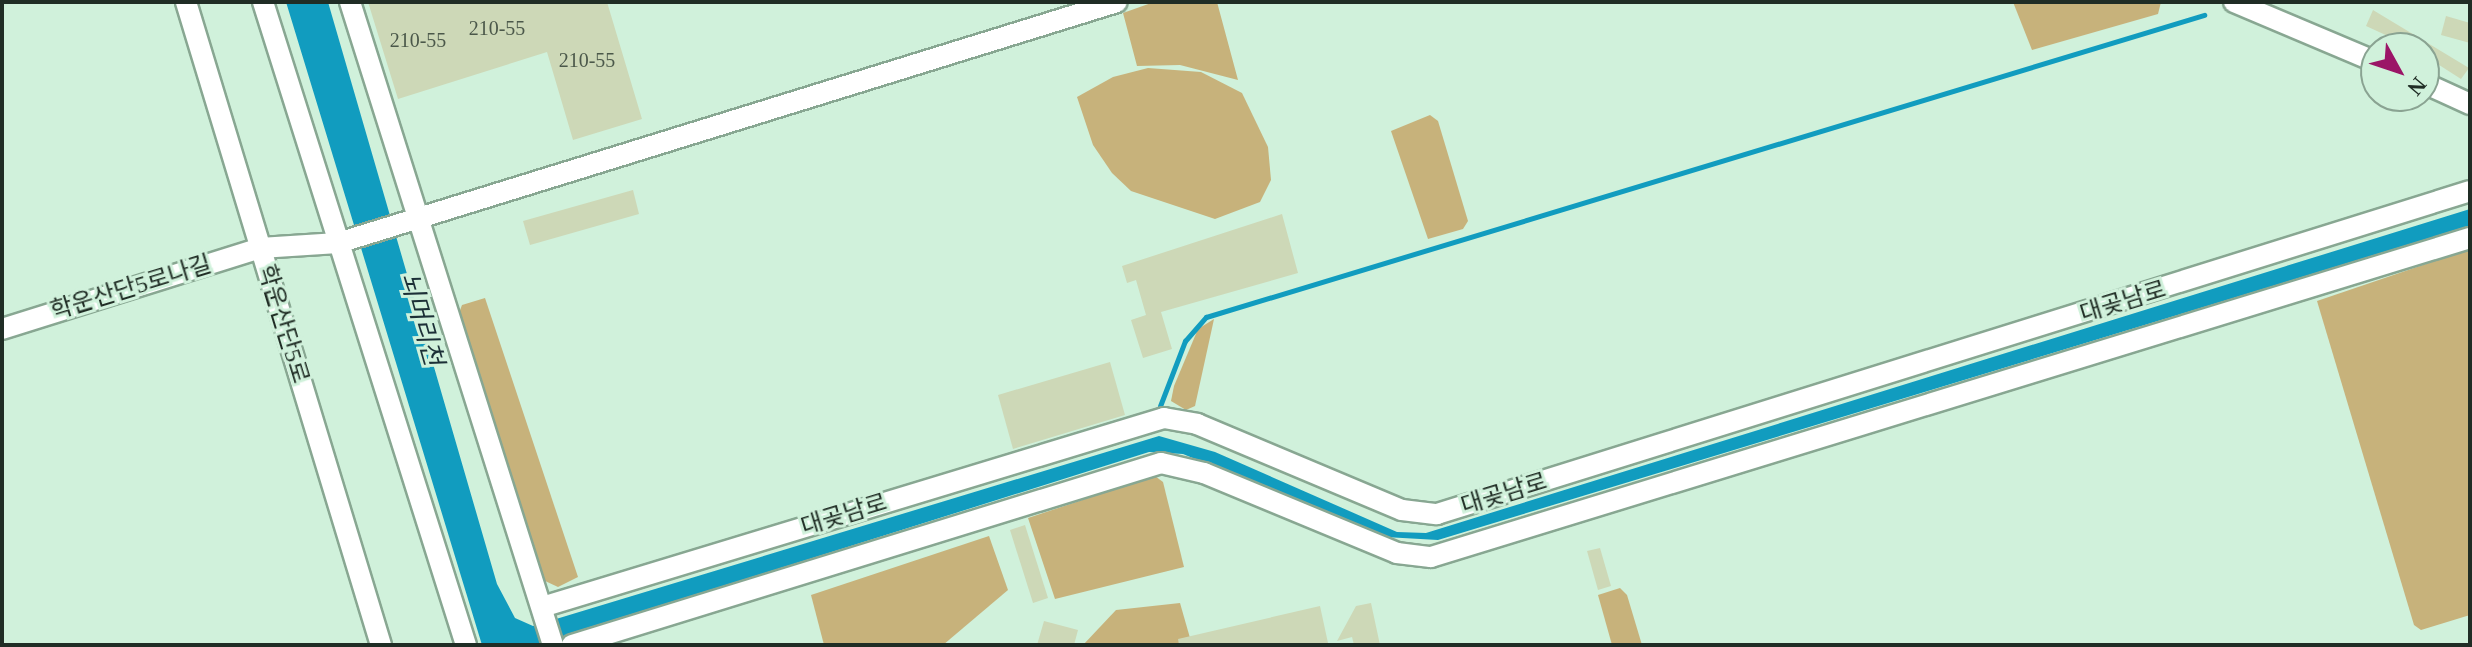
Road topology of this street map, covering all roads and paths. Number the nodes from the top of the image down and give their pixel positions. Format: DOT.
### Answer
graph roads {
  1 [pos="186,2"];
  2 [pos="263,2"];
  3 [pos="350,2"];
  4 [pos="1117,2"];
  5 [pos="2234,2"];
  6 [pos="2360,55"];
  7 [pos="2440,90"];
  8 [pos="2470,104"];
  9 [pos="2470,191"];
  10 [pos="417,218"];
  11 [pos="2470,238"];
  12 [pos="338,243"];
  13 [pos="260,248"];
  14 [pos="2,329"];
  15 [pos="542,607"];
  16 [pos="381,645"];
  17 [pos="466,645"];
  18 [pos="553,645"];
  19 [pos="572,645"];
  1 -- 13 [label="street, 학운산단5로"];
  2 -- 12 [label="street"];
  3 -- 10 [label="street"];
  4 -- 10 [label="street"];
  5 -- 6 [label="street"];
  7 -- 8 [label="street"];
  9 -- 15 [label="street, 대곶남로"];
  10 -- 12 [label="street, 학운산단5로나길"];
  10 -- 15 [label="street"];
  11 -- 19 [label="street, 대곶남로"];
  12 -- 13 [label="street, 학운산단5로나길"];
  12 -- 17 [label="street"];
  13 -- 14 [label="street, 학운산단5로나길"];
  13 -- 16 [label="street, 학운산단5로"];
  15 -- 18 [label="street"];
}
